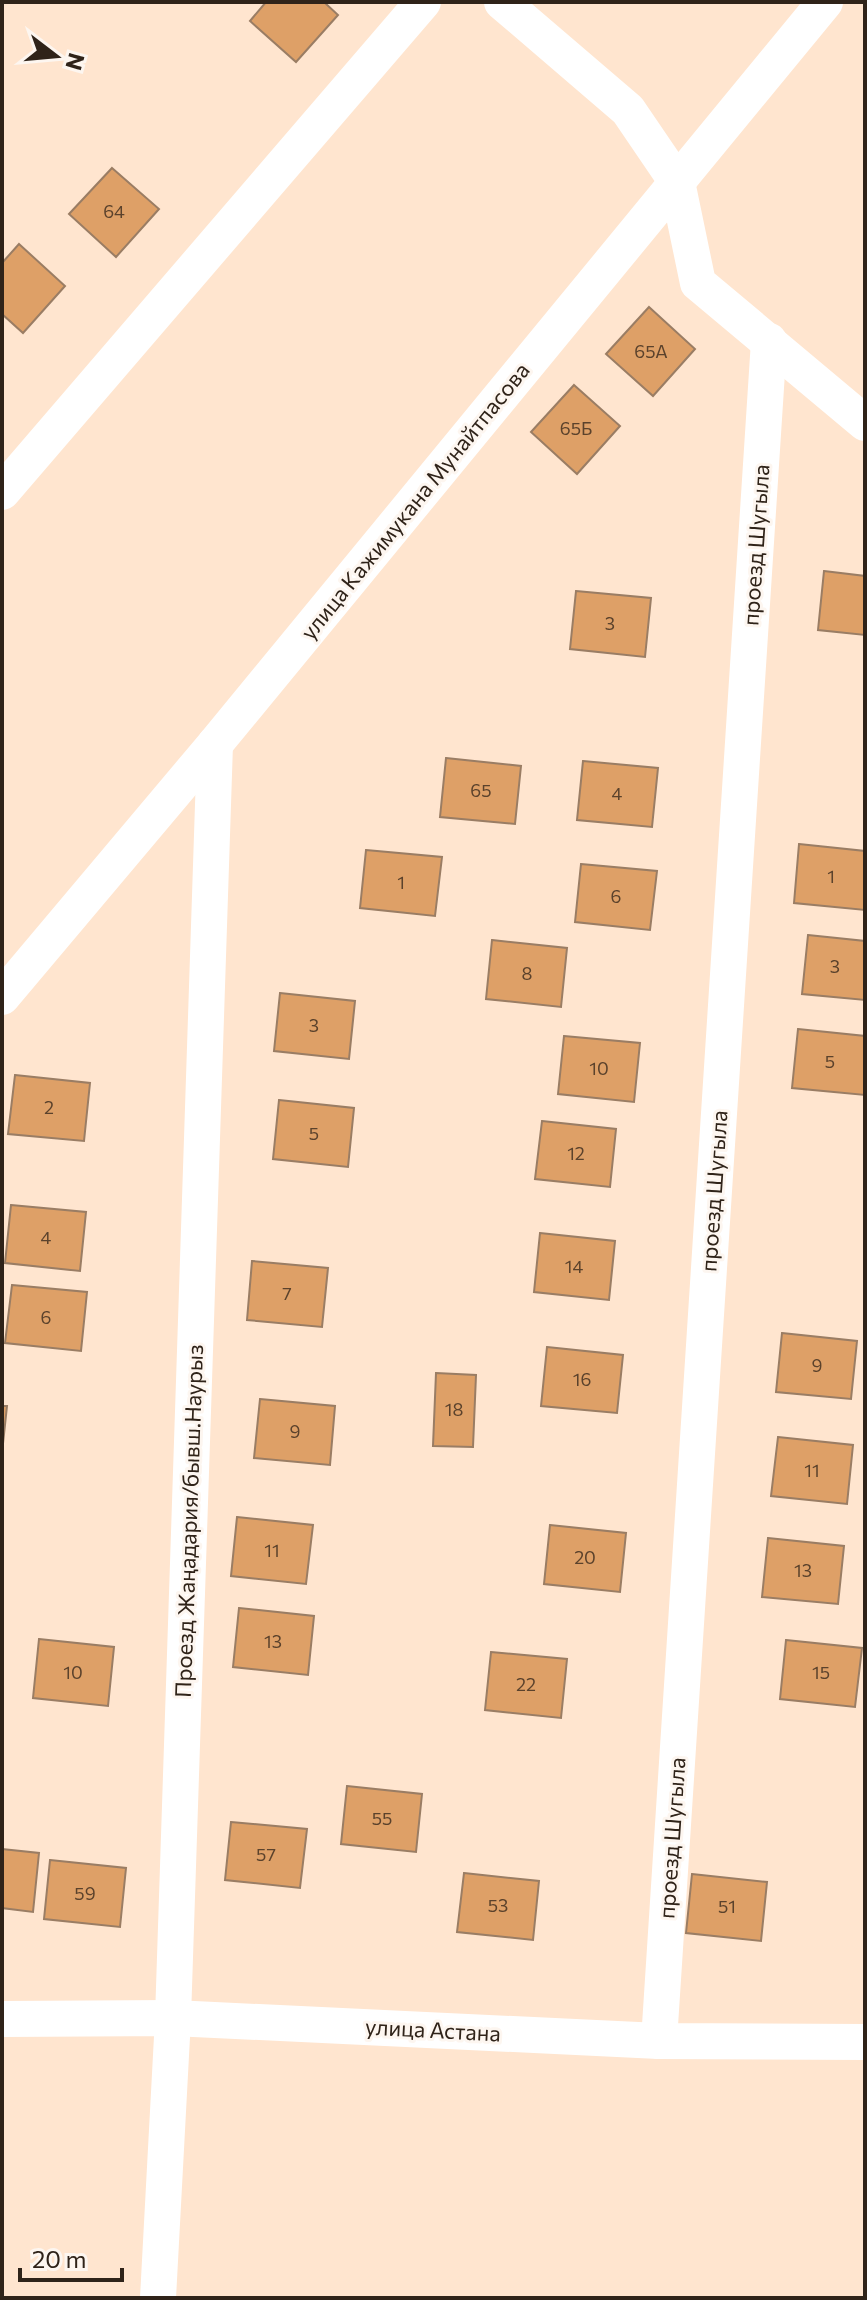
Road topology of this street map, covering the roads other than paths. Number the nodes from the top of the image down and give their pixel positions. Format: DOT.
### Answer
graph roads {
  1 [pos="423,2"];
  2 [pos="502,2"];
  3 [pos="825,2"];
  4 [pos="677,182"];
  5 [pos="769,341"];
  6 [pos="865,423"];
  7 [pos="2,492"];
  8 [pos="215,744"];
  9 [pos="2,997"];
  10 [pos="173,2018"];
  11 [pos="2,2019"];
  12 [pos="659,2041"];
  13 [pos="865,2042"];
  14 [pos="158,2298"];
  1 -- 7 [label="street"];
  2 -- 4 [label="street"];
  3 -- 4 [label="street, улица Кажимукана Мунайтпасова"];
  4 -- 5 [label="street"];
  4 -- 8 [label="street, улица Кажимукана Мунайтпасова"];
  5 -- 6 [label="street"];
  5 -- 12 [label="street, проезд Шугыла"];
  8 -- 9 [label="street, улица Кажимукана Мунайтпасова"];
  8 -- 10 [label="street, Проезд Жаңадария/бывш.Наурыз"];
  10 -- 11 [label="street, улица Астана"];
  10 -- 12 [label="street, улица Астана"];
  10 -- 14 [label="street, Проезд Жаңадария/бывш.Наурыз"];
  12 -- 13 [label="street, улица Астана"];
}
